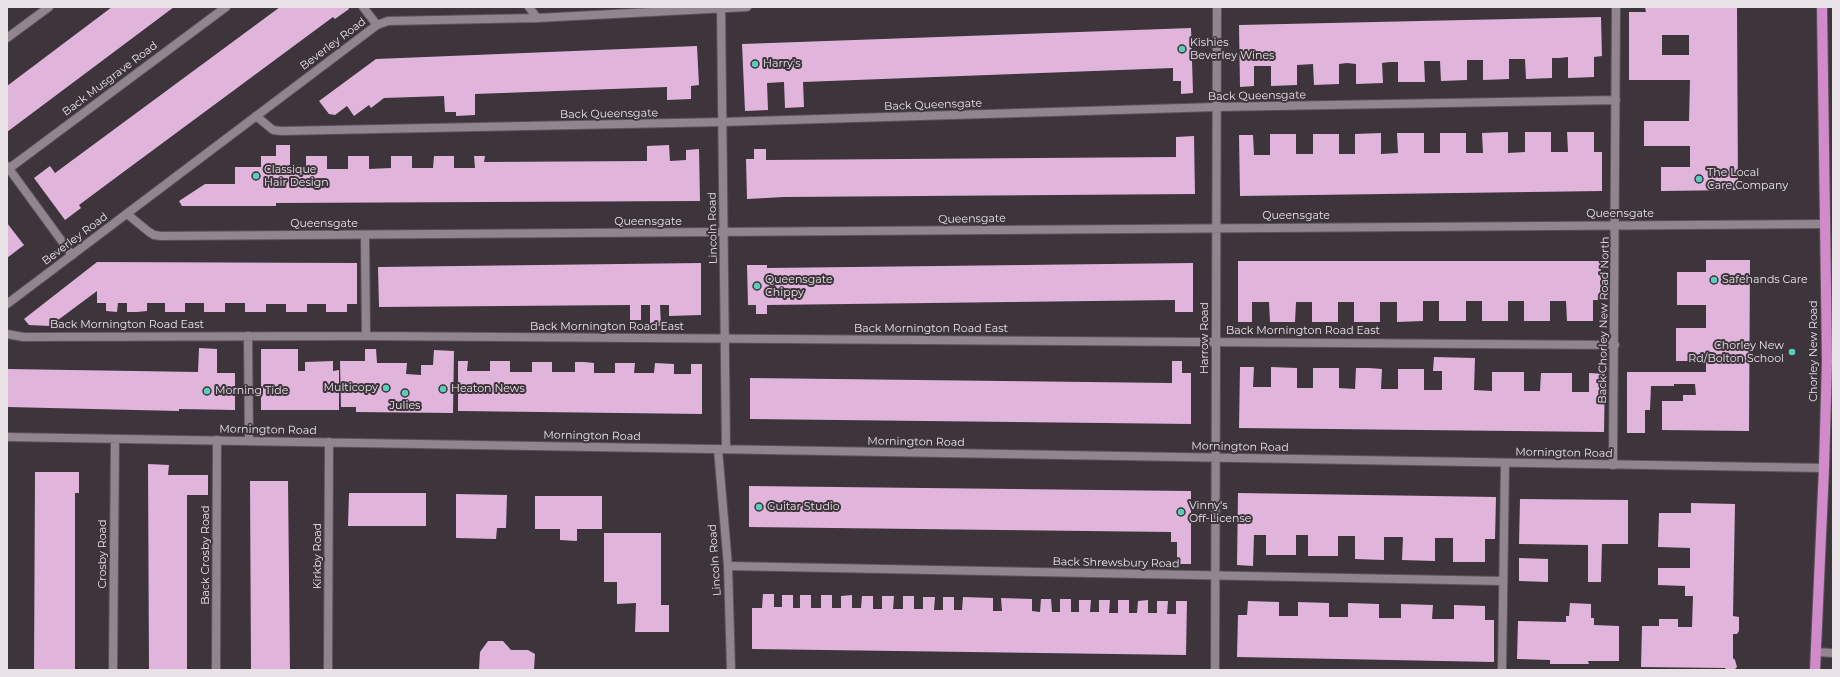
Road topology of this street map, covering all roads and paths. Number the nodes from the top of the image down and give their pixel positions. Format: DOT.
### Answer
graph roads {
  1 [pos="49,7"];
  2 [pos="226,7"];
  3 [pos="364,7"];
  4 [pos="529,7"];
  5 [pos="721,7"];
  6 [pos="747,7"];
  7 [pos="1217,7"];
  8 [pos="1616,7"];
  9 [pos="1822,7"];
  10 [pos="537,18"];
  11 [pos="377,25"];
  12 [pos="7,38"];
  13 [pos="1616,100"];
  14 [pos="1216,107"];
  15 [pos="256,116"];
  16 [pos="722,122"];
  17 [pos="8,168"];
  18 [pos="127,214"];
  19 [pos="1825,224"];
  20 [pos="1616,225"];
  21 [pos="1216,227"];
  22 [pos="724,232"];
  23 [pos="365,235"];
  24 [pos="72,255"];
  25 [pos="7,304"];
  26 [pos="7,334"];
  27 [pos="248,336"];
  28 [pos="366,336"];
  29 [pos="725,339"];
  30 [pos="1216,341"];
  31 [pos="1615,345"];
  32 [pos="7,436"];
  33 [pos="114,439"];
  34 [pos="217,440"];
  35 [pos="249,441"];
  36 [pos="329,442"];
  37 [pos="722,449"];
  38 [pos="1215,458"];
  39 [pos="1504,463"];
  40 [pos="1613,465"];
  41 [pos="1824,468"];
  42 [pos="728,566"];
  43 [pos="1215,576"];
  44 [pos="1503,581"];
  45 [pos="1816,652"];
  46 [pos="1833,653"];
  47 [pos="113,670"];
  48 [pos="216,670"];
  49 [pos="328,670"];
  50 [pos="732,670"];
  51 [pos="1215,670"];
  52 [pos="1502,670"];
  53 [pos="1815,670"];
  1 -- 12 [label="street"];
  2 -- 17 [label="street, Back Musgrave Road"];
  3 -- 11 [label="street"];
  4 -- 10 [label="street"];
  5 -- 6 [label="street, Beverley Road"];
  5 -- 10 [label="street, Beverley Road"];
  5 -- 16 [label="street, Lincoln Road"];
  7 -- 14 [label="street, Harrow Road"];
  8 -- 13 [label="street, Back Chorley New Road North"];
  9 -- 19 [label="main road, Chorley New Road"];
  10 -- 11 [label="street, Beverley Road"];
  11 -- 15 [label="street, Beverley Road"];
  13 -- 14 [label="street, Back Queensgate"];
  13 -- 20 [label="street, Back Chorley New Road North"];
  14 -- 16 [label="street, Back Queensgate"];
  14 -- 21 [label="street, Harrow Road"];
  15 -- 16 [label="street, Back Queensgate"];
  15 -- 18 [label="street, Beverley Road"];
  16 -- 22 [label="street, Lincoln Road"];
  17 -- 24 [label="street"];
  18 -- 23 [label="street, Queensgate"];
  18 -- 24 [label="street, Beverley Road"];
  19 -- 20 [label="street, Queensgate"];
  19 -- 41 [label="main road, Chorley New Road"];
  20 -- 21 [label="street, Queensgate"];
  20 -- 31 [label="street, Back Chorley New Road North"];
  21 -- 22 [label="street, Queensgate"];
  21 -- 30 [label="street, Harrow Road"];
  22 -- 23 [label="street, Queensgate"];
  22 -- 29 [label="street, Lincoln Road"];
  23 -- 28 [label="street"];
  24 -- 25 [label="street, Beverley Road"];
  26 -- 27 [label="street, Back Mornington Road East"];
  27 -- 28 [label="street, Back Mornington Road East"];
  27 -- 35 [label="street"];
  28 -- 29 [label="street, Back Mornington Road East"];
  29 -- 30 [label="street, Back Mornington Road East"];
  29 -- 37 [label="street, Lincoln Road"];
  30 -- 31 [label="street, Back Mornington Road East"];
  30 -- 38 [label="street, Harrow Road"];
  31 -- 40 [label="street, Back Chorley New Road North"];
  32 -- 33 [label="street, Mornington Road"];
  33 -- 34 [label="street, Mornington Road"];
  33 -- 47 [label="street, Crosby Road"];
  34 -- 35 [label="street, Mornington Road"];
  34 -- 48 [label="street, Back Crosby Road"];
  35 -- 36 [label="street, Mornington Road"];
  36 -- 37 [label="street, Mornington Road"];
  36 -- 49 [label="street, Kirkby Road"];
  37 -- 38 [label="street, Mornington Road"];
  37 -- 42 [label="street, Lincoln Road"];
  38 -- 39 [label="street, Mornington Road"];
  38 -- 43 [label="street, Harrow Road"];
  39 -- 40 [label="street, Mornington Road"];
  39 -- 44 [label="street"];
  40 -- 41 [label="street, Mornington Road"];
  41 -- 45 [label="main road, Chorley New Road"];
  42 -- 43 [label="street, Back Shrewsbury Road"];
  42 -- 50 [label="street, Lincoln Road"];
  43 -- 44 [label="street, Back Shrewsbury Road"];
  43 -- 51 [label="street, Harrow Road"];
  44 -- 52 [label="street"];
  45 -- 46 [label="street"];
  45 -- 53 [label="main road, Chorley New Road"];
}
